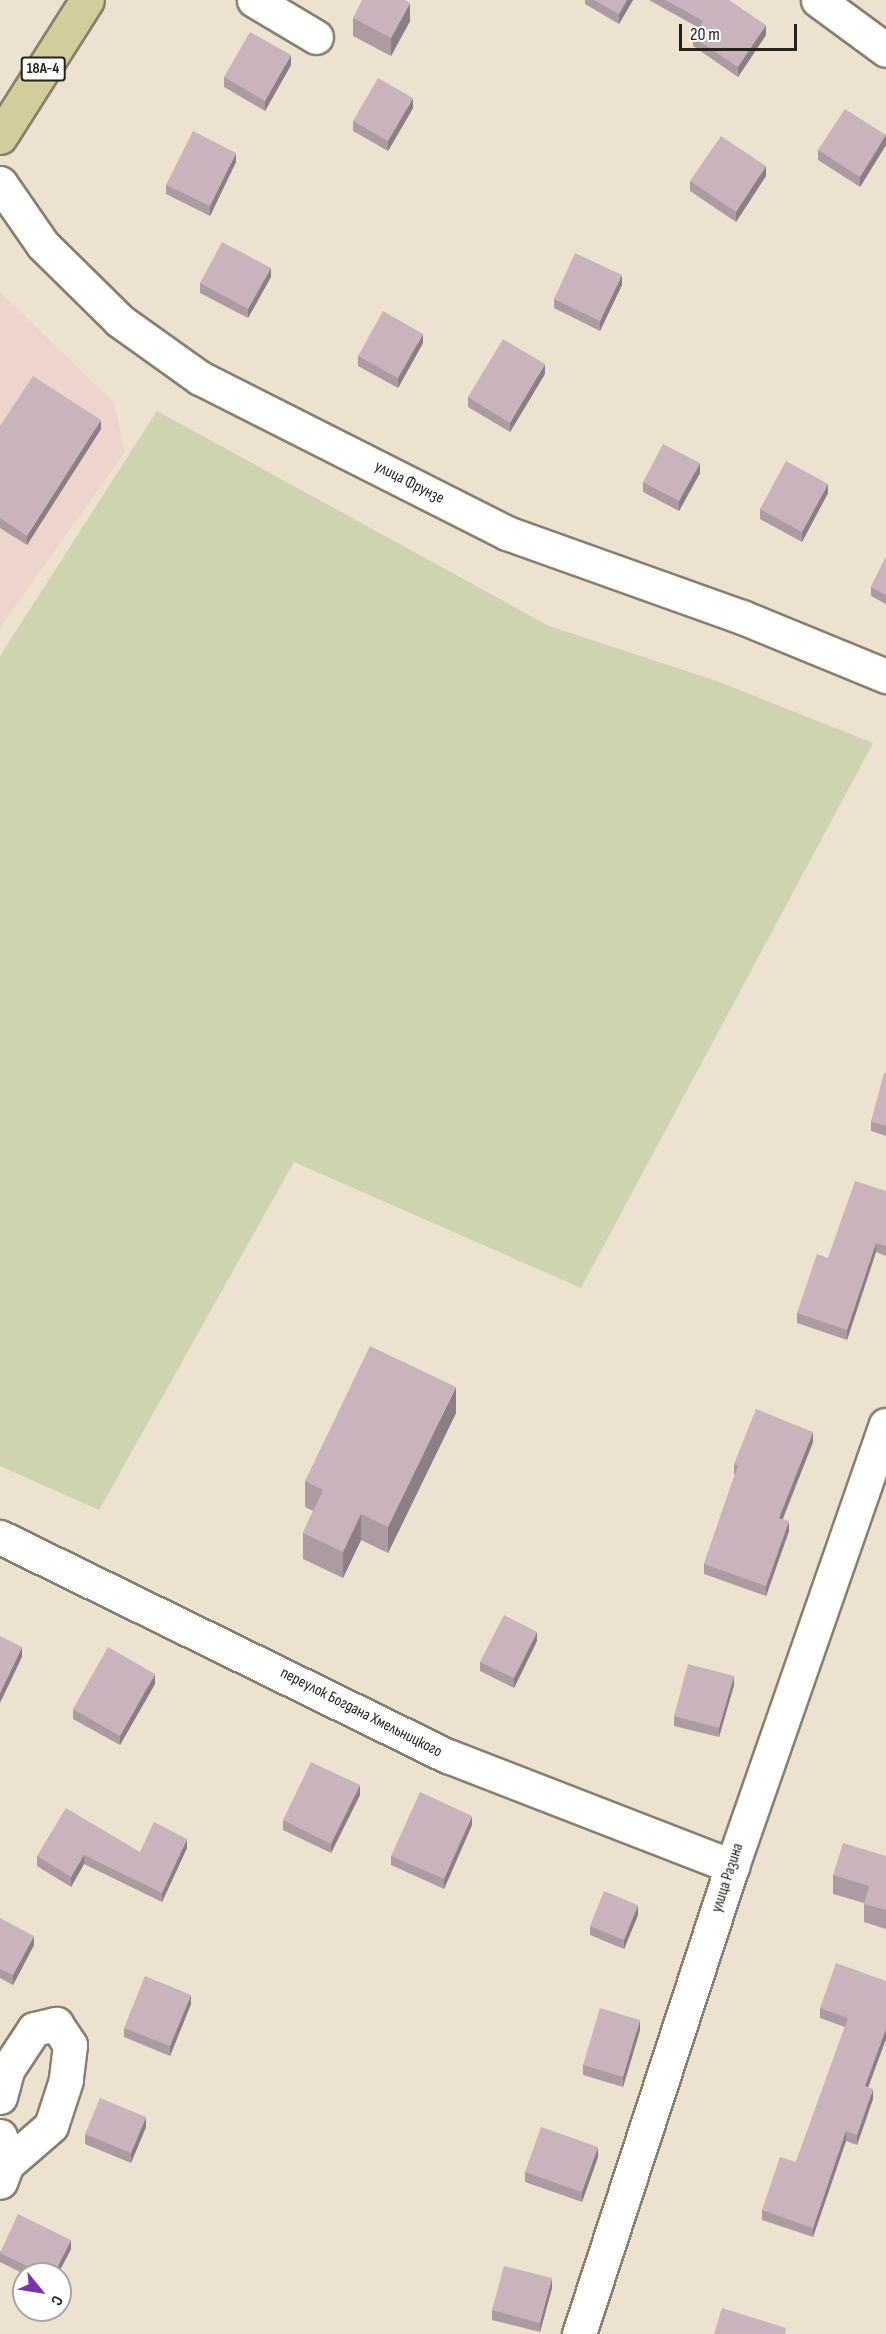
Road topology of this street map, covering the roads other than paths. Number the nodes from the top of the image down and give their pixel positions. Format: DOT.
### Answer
graph roads {
  1 [pos="87,0"];
  2 [pos="255,0"];
  3 [pos="818,0"];
  4 [pos="316,37"];
  5 [pos="886,50"];
  6 [pos="0,137"];
  7 [pos="0,183"];
  8 [pos="886,676"];
  9 [pos="886,1425"];
  10 [pos="0,1537"];
  11 [pos="732,1866"];
  12 [pos="0,2097"];
  13 [pos="2,2161"];
  14 [pos="579,2334"];
  1 -- 6 [label="main road, 18А-4"];
  2 -- 4 [label="street"];
  3 -- 5 [label="street"];
  7 -- 8 [label="street, улица Фрунзе"];
  9 -- 11 [label="street, улица Разина"];
  10 -- 11 [label="street, переулок Богдана Хмельницкого"];
  11 -- 14 [label="street, улица Разина"];
  12 -- 13 [label="street"];
}
